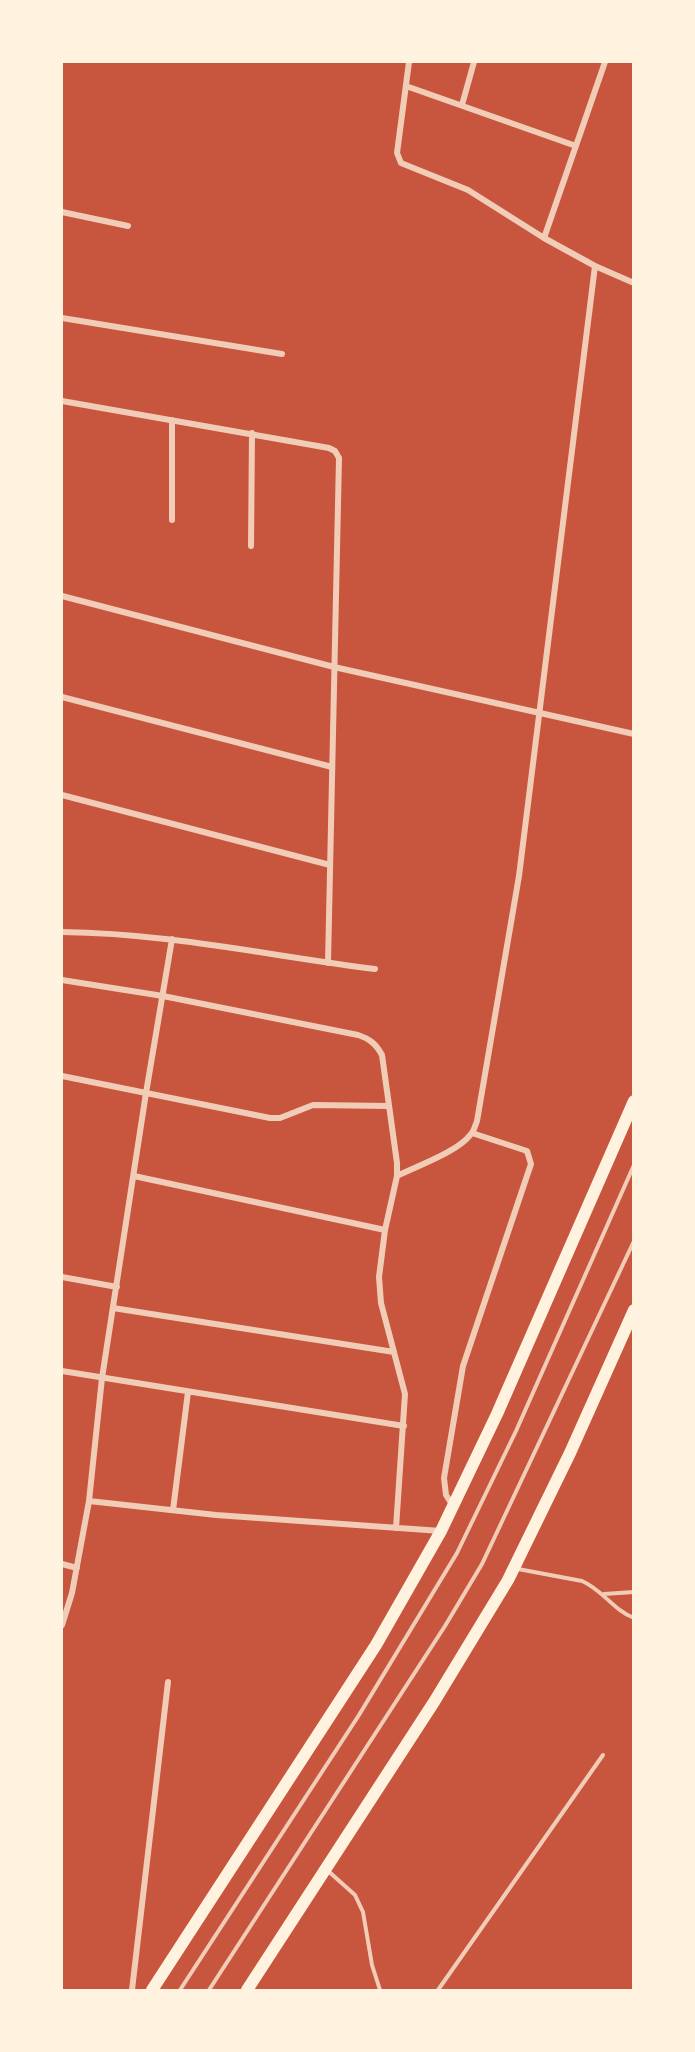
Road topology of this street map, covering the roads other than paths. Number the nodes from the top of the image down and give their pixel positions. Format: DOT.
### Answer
graph roads {
  1 [pos="409,62"];
  2 [pos="474,62"];
  3 [pos="605,62"];
  4 [pos="406,86"];
  5 [pos="462,105"];
  6 [pos="576,146"];
  7 [pos="62,212"];
  8 [pos="128,226"];
  9 [pos="544,238"];
  10 [pos="595,266"];
  11 [pos="633,283"];
  12 [pos="62,318"];
  13 [pos="282,354"];
  14 [pos="62,401"];
  15 [pos="172,420"];
  16 [pos="252,433"];
  17 [pos="172,520"];
  18 [pos="251,546"];
  19 [pos="62,596"];
  20 [pos="334,667"];
  21 [pos="62,697"];
  22 [pos="540,714"];
  23 [pos="633,734"];
  24 [pos="332,767"];
  25 [pos="62,795"];
  26 [pos="330,865"];
  27 [pos="62,932"];
  28 [pos="172,939"];
  29 [pos="328,963"];
  30 [pos="375,969"];
  31 [pos="62,980"];
  32 [pos="163,996"];
  33 [pos="62,1076"];
  34 [pos="146,1093"];
  35 [pos="633,1101"];
  36 [pos="389,1106"];
  37 [pos="472,1133"];
  38 [pos="633,1165"];
  39 [pos="134,1176"];
  40 [pos="397,1176"];
  41 [pos="385,1230"];
  42 [pos="633,1241"];
  43 [pos="62,1277"];
  44 [pos="117,1287"];
  45 [pos="113,1308"];
  46 [pos="633,1310"];
  47 [pos="394,1352"];
  48 [pos="62,1371"];
  49 [pos="102,1378"];
  50 [pos="188,1392"];
  51 [pos="404,1426"];
  52 [pos="89,1501"];
  53 [pos="453,1506"];
  54 [pos="173,1510"];
  55 [pos="396,1528"];
  56 [pos="441,1531"];
  57 [pos="62,1564"];
  58 [pos="514,1568"];
  59 [pos="76,1569"];
  60 [pos="633,1592"];
  61 [pos="603,1594"];
  62 [pos="633,1618"];
  63 [pos="62,1625"];
  64 [pos="168,1682"];
  65 [pos="603,1755"];
  66 [pos="326,1869"];
  67 [pos="132,1990"];
  68 [pos="152,1990"];
  69 [pos="180,1990"];
  70 [pos="209,1990"];
  71 [pos="248,1990"];
  72 [pos="380,1990"];
  73 [pos="438,1990"];
  1 -- 4 [label="street"];
  2 -- 5 [label="street"];
  3 -- 6 [label="street"];
  4 -- 5 [label="street"];
  4 -- 9 [label="street"];
  5 -- 6 [label="street"];
  6 -- 9 [label="street"];
  7 -- 8 [label="street"];
  9 -- 10 [label="street"];
  10 -- 11 [label="street"];
  10 -- 22 [label="street"];
  12 -- 13 [label="street"];
  14 -- 15 [label="street"];
  15 -- 16 [label="street"];
  15 -- 17 [label="street"];
  16 -- 18 [label="street"];
  16 -- 20 [label="street"];
  19 -- 20 [label="street"];
  20 -- 22 [label="street"];
  20 -- 24 [label="street"];
  21 -- 24 [label="street"];
  22 -- 23 [label="street"];
  22 -- 37 [label="street"];
  24 -- 26 [label="street"];
  25 -- 26 [label="street"];
  26 -- 29 [label="street"];
  27 -- 28 [label="street"];
  28 -- 29 [label="street"];
  28 -- 32 [label="street"];
  29 -- 30 [label="street"];
  31 -- 32 [label="street"];
  32 -- 34 [label="street"];
  32 -- 36 [label="street"];
  33 -- 34 [label="street"];
  34 -- 36 [label="street"];
  34 -- 39 [label="street"];
  35 -- 53 [label="main road"];
  36 -- 40 [label="street"];
  37 -- 40 [label="street"];
  37 -- 53 [label="street"];
  38 -- 69 [label="lane"];
  39 -- 41 [label="street"];
  39 -- 44 [label="street"];
  40 -- 41 [label="street"];
  41 -- 47 [label="street"];
  42 -- 70 [label="lane"];
  43 -- 44 [label="street"];
  44 -- 45 [label="street"];
  45 -- 47 [label="street"];
  45 -- 49 [label="street"];
  46 -- 58 [label="main road"];
  47 -- 51 [label="street"];
  48 -- 49 [label="street"];
  49 -- 50 [label="street"];
  49 -- 52 [label="street"];
  50 -- 51 [label="street"];
  50 -- 54 [label="street"];
  51 -- 55 [label="street"];
  52 -- 54 [label="street"];
  52 -- 59 [label="street"];
  53 -- 56 [label="main road"];
  54 -- 55 [label="street"];
  55 -- 56 [label="street"];
  56 -- 68 [label="main road"];
  57 -- 59 [label="street"];
  58 -- 61 [label="lane"];
  58 -- 66 [label="main road"];
  59 -- 63 [label="street"];
  60 -- 61 [label="lane"];
  61 -- 62 [label="lane"];
  64 -- 67 [label="street"];
  65 -- 73 [label="lane"];
  66 -- 71 [label="main road"];
  66 -- 72 [label="lane"];
}
